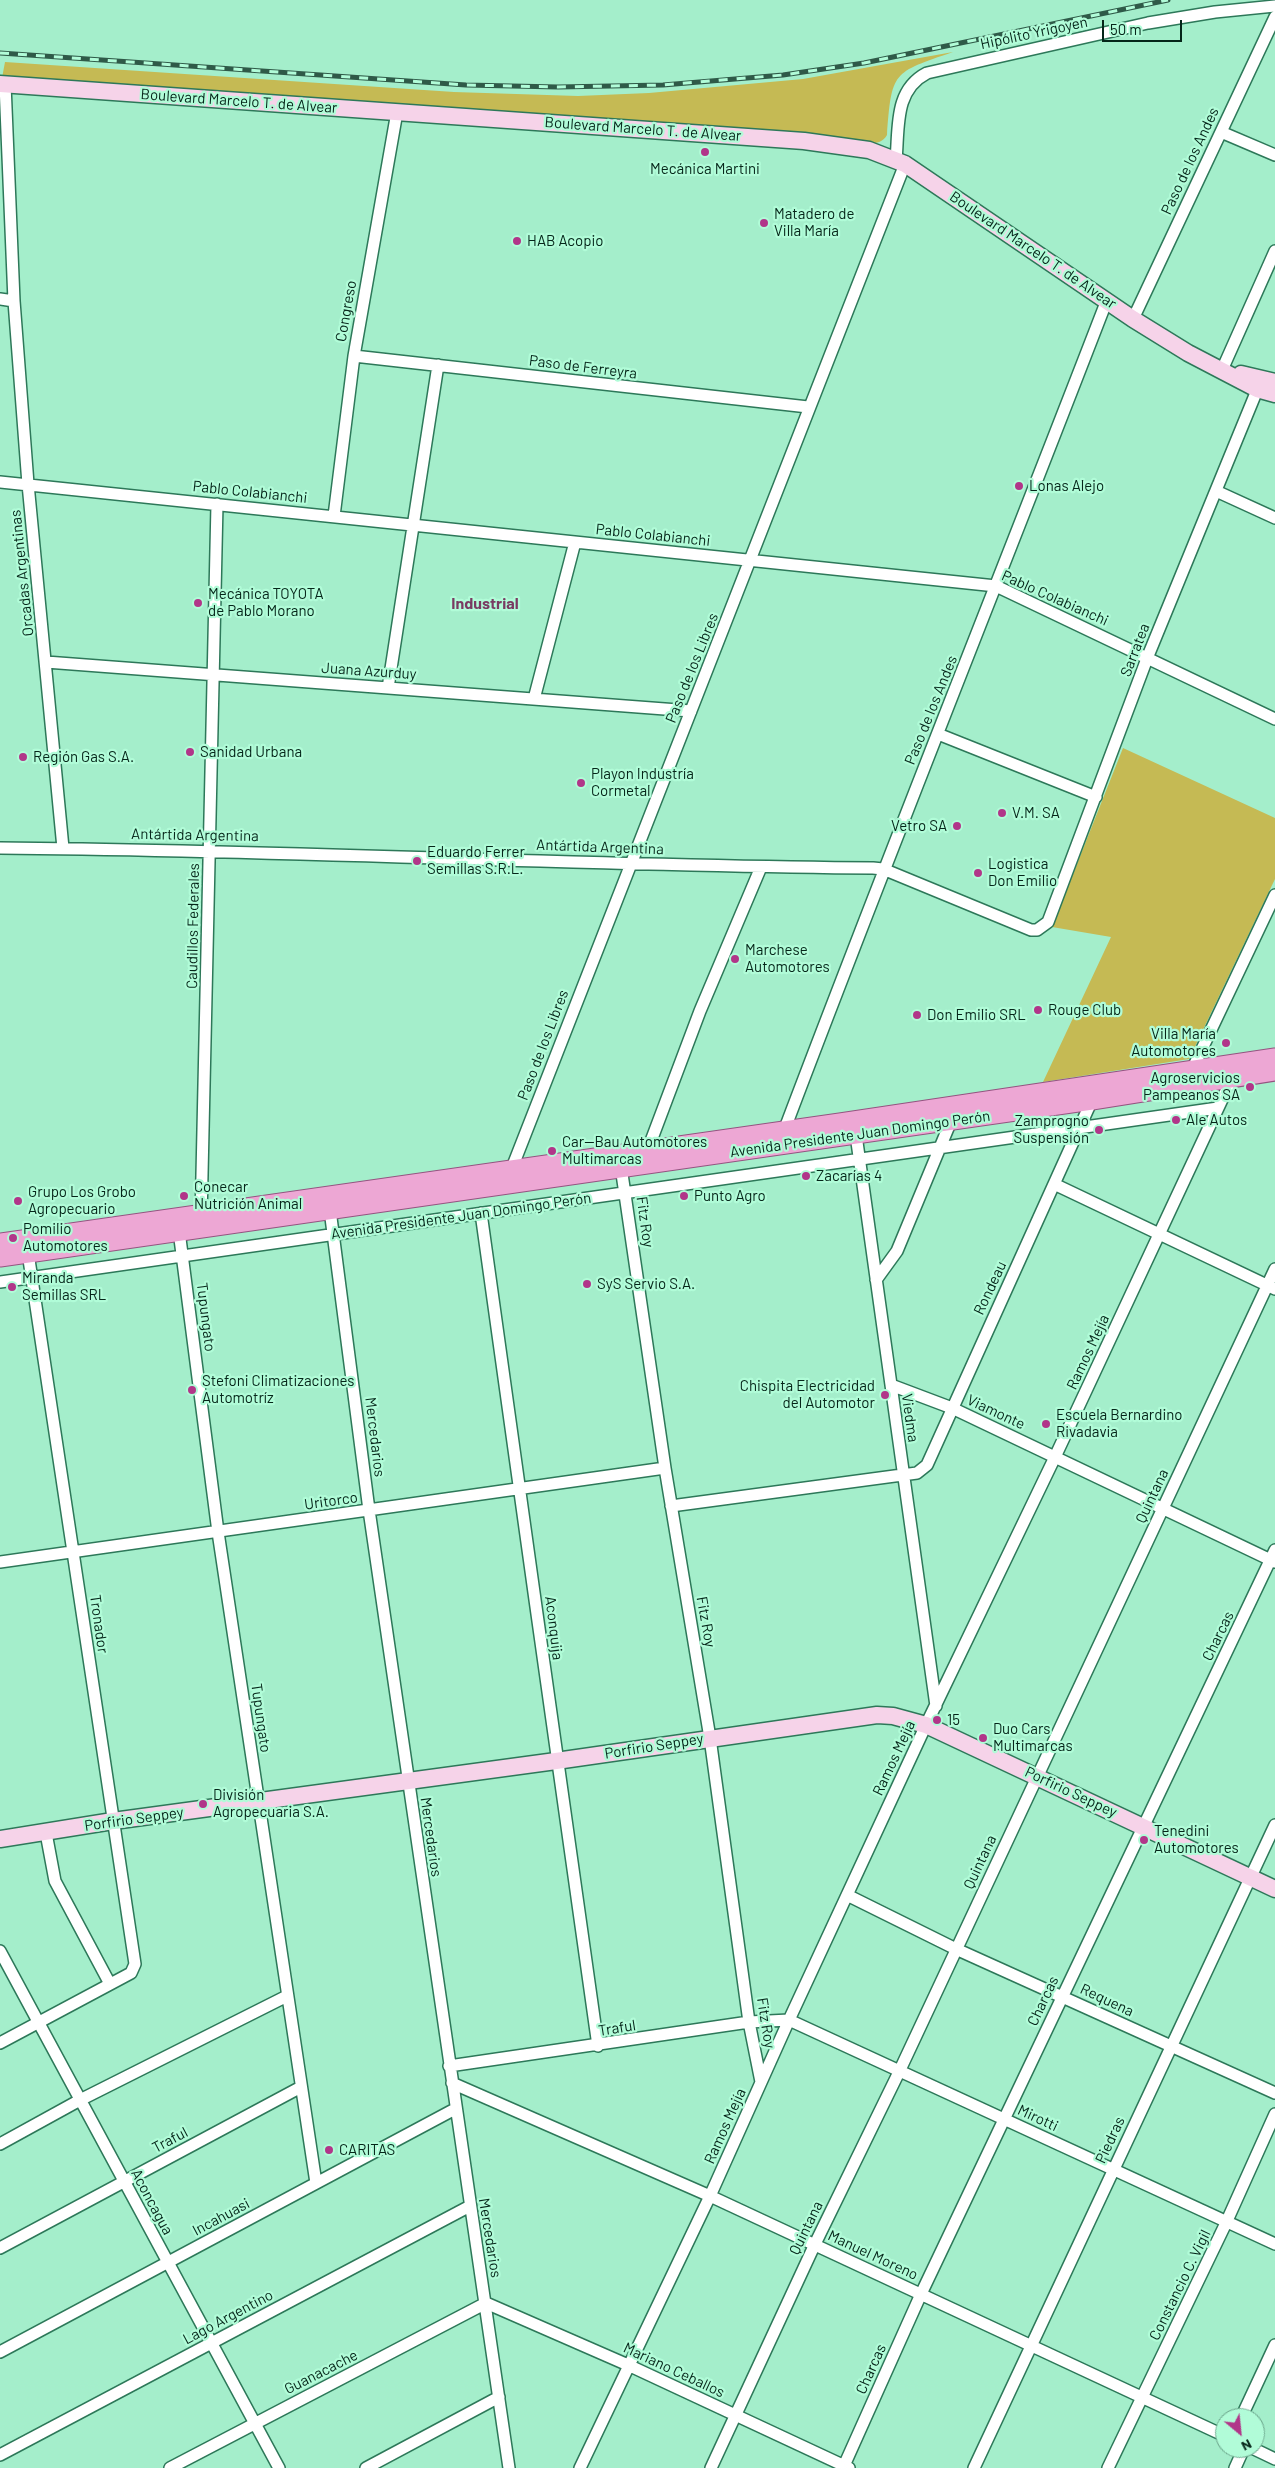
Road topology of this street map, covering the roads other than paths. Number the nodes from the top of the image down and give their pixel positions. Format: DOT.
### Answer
graph roads {
  1 [pos="1275,6"];
  2 [pos="1275,16"];
  3 [pos="3,84"];
  4 [pos="397,112"];
  5 [pos="1221,132"];
  6 [pos="1275,155"];
  7 [pos="900,162"];
  8 [pos="1275,251"];
  9 [pos="0,299"];
  10 [pos="1107,300"];
  11 [pos="14,301"];
  12 [pos="1133,319"];
  13 [pos="354,356"];
  14 [pos="438,365"];
  15 [pos="1222,370"];
  16 [pos="1265,383"];
  17 [pos="1275,394"];
  18 [pos="808,407"];
  19 [pos="0,482"];
  20 [pos="28,484"];
  21 [pos="1216,491"];
  22 [pos="218,504"];
  23 [pos="334,516"];
  24 [pos="1275,518"];
  25 [pos="414,524"];
  26 [pos="575,542"];
  27 [pos="769,555"];
  28 [pos="751,560"];
  29 [pos="998,583"];
  30 [pos="1148,656"];
  31 [pos="46,662"];
  32 [pos="213,674"];
  33 [pos="388,688"];
  34 [pos="534,699"];
  35 [pos="691,712"];
  36 [pos="1275,719"];
  37 [pos="938,734"];
  38 [pos="1096,796"];
  39 [pos="0,848"];
  40 [pos="63,848"];
  41 [pos="210,850"];
  42 [pos="629,863"];
  43 [pos="761,867"];
  44 [pos="883,870"];
  45 [pos="1275,895"];
  46 [pos="1037,930"];
  47 [pos="1275,1058"];
  48 [pos="1192,1070"];
  49 [pos="1236,1070"];
  50 [pos="1275,1072"];
  51 [pos="1092,1100"];
  52 [pos="1218,1108"];
  53 [pos="951,1121"];
  54 [pos="1079,1128"];
  55 [pos="784,1131"];
  56 [pos="856,1134"];
  57 [pos="939,1148"];
  58 [pos="648,1149"];
  59 [pos="859,1159"];
  60 [pos="621,1167"];
  61 [pos="509,1177"];
  62 [pos="1054,1184"];
  63 [pos="625,1193"];
  64 [pos="330,1210"];
  65 [pos="481,1213"];
  66 [pos="201,1221"];
  67 [pos="179,1231"];
  68 [pos="334,1234"];
  69 [pos="1160,1234"];
  70 [pos="0,1243"];
  71 [pos="28,1253"];
  72 [pos="183,1256"];
  73 [pos="0,1258"];
  74 [pos="1275,1269"];
  75 [pos="32,1278"];
  76 [pos="876,1280"];
  77 [pos="0,1282"];
  78 [pos="1271,1287"];
  79 [pos="891,1385"];
  80 [pos="952,1408"];
  81 [pos="1055,1457"];
  82 [pos="665,1468"];
  83 [pos="903,1475"];
  84 [pos="521,1489"];
  85 [pos="671,1506"];
  86 [pos="1162,1508"];
  87 [pos="369,1510"];
  88 [pos="218,1532"];
  89 [pos="73,1551"];
  90 [pos="1274,1557"];
  91 [pos="0,1562"];
  92 [pos="936,1706"];
  93 [pos="926,1725"];
  94 [pos="710,1738"];
  95 [pos="556,1761"];
  96 [pos="1037,1776"];
  97 [pos="408,1782"];
  98 [pos="258,1802"];
  99 [pos="113,1821"];
  100 [pos="1275,1825"];
  101 [pos="1144,1826"];
  102 [pos="46,1833"];
  103 [pos="0,1839"];
  104 [pos="1250,1876"];
  105 [pos="1275,1888"];
  106 [pos="847,1894"];
  107 [pos="956,1949"];
  108 [pos="0,1950"];
  109 [pos="110,1984"];
  110 [pos="287,1996"];
  111 [pos="1062,1996"];
  112 [pos="789,2020"];
  113 [pos="749,2022"];
  114 [pos="38,2023"];
  115 [pos="0,2043"];
  116 [pos="598,2046"];
  117 [pos="1170,2046"];
  118 [pos="449,2066"];
  119 [pos="899,2072"];
  120 [pos="761,2082"];
  121 [pos="452,2083"];
  122 [pos="300,2087"];
  123 [pos="1275,2093"];
  124 [pos="80,2100"];
  125 [pos="455,2109"];
  126 [pos="1275,2114"];
  127 [pos="1005,2119"];
  128 [pos="0,2144"];
  129 [pos="1113,2168"];
  130 [pos="124,2181"];
  131 [pos="316,2183"];
  132 [pos="710,2196"];
  133 [pos="470,2206"];
  134 [pos="1226,2223"];
  135 [pos="815,2244"];
  136 [pos="1275,2244"];
  137 [pos="0,2248"];
  138 [pos="167,2262"];
  139 [pos="921,2294"];
  140 [pos="486,2303"];
  141 [pos="211,2342"];
  142 [pos="1275,2344"];
  143 [pos="1032,2346"];
  144 [pos="0,2352"];
  145 [pos="628,2365"];
  146 [pos="499,2397"];
  147 [pos="1142,2397"];
  148 [pos="1246,2408"];
  149 [pos="736,2415"];
  150 [pos="254,2423"];
  151 [pos="1215,2431"];
  152 [pos="0,2455"];
  153 [pos="846,2467"];
  154 [pos="170,2468"];
  155 [pos="279,2468"];
  156 [pos="366,2468"];
  157 [pos="509,2468"];
  158 [pos="580,2468"];
  159 [pos="711,2468"];
  160 [pos="974,2468"];
  161 [pos="1108,2468"];
  1 -- 7 [label="street, Hipólito Yrigoyen"];
  2 -- 5 [label="street, Paso de los Andes"];
  3 -- 4 [label="main road, Boulevard Marcelo T. de Alvear"];
  3 -- 11 [label="street, Orcadas Argentinas"];
  4 -- 7 [label="main road, Boulevard Marcelo T. de Alvear"];
  4 -- 13 [label="street, Congreso"];
  5 -- 6 [label="street"];
  5 -- 12 [label="street, Paso de los Andes"];
  7 -- 10 [label="main road, Boulevard Marcelo T. de Alvear"];
  7 -- 18 [label="street, Paso de los Libres"];
  8 -- 15 [label="street"];
  9 -- 11 [label="street"];
  10 -- 12 [label="main road, Boulevard Marcelo T. de Alvear"];
  10 -- 29 [label="street, Paso de los Andes"];
  11 -- 20 [label="street, Orcadas Argentinas"];
  12 -- 15 [label="main road, Boulevard Marcelo T. de Alvear"];
  13 -- 14 [label="street, Paso de Ferreyra"];
  13 -- 23 [label="street, Congreso"];
  14 -- 18 [label="street, Paso de Ferreyra"];
  14 -- 25 [label="street"];
  15 -- 16 [label="main road, Boulevard Marcelo T. de Alvear"];
  16 -- 17 [label="main road, Boulevard Marcelo T. de Alvear"];
  16 -- 21 [label="street, Sarratea"];
  18 -- 28 [label="street, Paso de los Libres"];
  19 -- 20 [label="street, Pablo Colabianchi"];
  20 -- 22 [label="street, Pablo Colabianchi"];
  20 -- 31 [label="street, Orcadas Argentinas"];
  21 -- 24 [label="street"];
  21 -- 30 [label="street, Sarratea"];
  22 -- 23 [label="street, Pablo Colabianchi"];
  22 -- 32 [label="street, Caudillos Federales"];
  23 -- 25 [label="street, Pablo Colabianchi"];
  25 -- 26 [label="street, Pablo Colabianchi"];
  25 -- 33 [label="street"];
  26 -- 28 [label="street, Pablo Colabianchi"];
  26 -- 34 [label="street"];
  27 -- 29 [label="street"];
  28 -- 29 [label="street, Pablo Colabianchi"];
  28 -- 35 [label="street, Paso de los Libres"];
  29 -- 30 [label="street, Pablo Colabianchi"];
  29 -- 37 [label="street, Paso de los Andes"];
  30 -- 36 [label="street, Pablo Colabianchi"];
  30 -- 38 [label="street, Sarratea"];
  31 -- 32 [label="street, Juana Azurduy"];
  31 -- 40 [label="street, Orcadas Argentinas"];
  32 -- 33 [label="street, Juana Azurduy"];
  32 -- 41 [label="street, Caudillos Federales"];
  33 -- 34 [label="street, Juana Azurduy"];
  34 -- 35 [label="street, Juana Azurduy"];
  35 -- 42 [label="street, Paso de los Libres"];
  37 -- 38 [label="street"];
  37 -- 44 [label="street, Paso de los Andes"];
  38 -- 46 [label="street, Sarratea"];
  39 -- 40 [label="street, Antártida Argentina"];
  40 -- 41 [label="street, Antártida Argentina"];
  41 -- 42 [label="street, Antártida Argentina"];
  41 -- 66 [label="street, Caudillos Federales"];
  42 -- 43 [label="street, Antártida Argentina"];
  42 -- 61 [label="street, Paso de los Libres"];
  43 -- 44 [label="street, Antártida Argentina"];
  43 -- 58 [label="street"];
  44 -- 46 [label="street, Antártida Argentina"];
  44 -- 55 [label="street, Paso de los Andes"];
  45 -- 48 [label="street"];
  47 -- 49 [label="main road, Avenida Presidente Juan Domingo Perón"];
  48 -- 49 [label="main road, Avenida Presidente Juan Domingo Perón"];
  48 -- 55 [label="main road, Avenida Presidente Juan Domingo Perón"];
  49 -- 50 [label="main road, Avenida Presidente Juan Domingo Perón"];
  49 -- 51 [label="main road, Avenida Presidente Juan Domingo Perón"];
  49 -- 52 [label="street, Ramos Mejía"];
  51 -- 53 [label="main road, Avenida Presidente Juan Domingo Perón"];
  51 -- 54 [label="street, Rondeau"];
  52 -- 54 [label="street, Avenida Presidente Juan Domingo Perón"];
  52 -- 69 [label="street, Ramos Mejía"];
  53 -- 56 [label="main road, Avenida Presidente Juan Domingo Perón"];
  53 -- 57 [label="street"];
  54 -- 57 [label="street, Avenida Presidente Juan Domingo Perón"];
  54 -- 62 [label="street, Rondeau"];
  55 -- 58 [label="main road, Avenida Presidente Juan Domingo Perón"];
  56 -- 59 [label="street, Viedma"];
  56 -- 60 [label="main road, Avenida Presidente Juan Domingo Perón"];
  57 -- 59 [label="street, Avenida Presidente Juan Domingo Perón"];
  57 -- 76 [label="street"];
  58 -- 61 [label="main road, Avenida Presidente Juan Domingo Perón"];
  59 -- 63 [label="street, Avenida Presidente Juan Domingo Perón"];
  59 -- 76 [label="street, Viedma"];
  60 -- 61 [label="main road, Avenida Presidente Juan Domingo Perón"];
  60 -- 63 [label="street, Fitz Roy"];
  61 -- 64 [label="main road, Avenida Presidente Juan Domingo Perón"];
  61 -- 66 [label="main road, Avenida Presidente Juan Domingo Perón"];
  62 -- 69 [label="street"];
  62 -- 80 [label="street, Rondeau"];
  63 -- 65 [label="street, Avenida Presidente Juan Domingo Perón"];
  63 -- 82 [label="street, Fitz Roy"];
  64 -- 66 [label="main road, Avenida Presidente Juan Domingo Perón"];
  64 -- 68 [label="street, Mercedarios"];
  65 -- 68 [label="street, Avenida Presidente Juan Domingo Perón"];
  65 -- 84 [label="street, Aconquija"];
  66 -- 67 [label="main road, Avenida Presidente Juan Domingo Perón"];
  66 -- 70 [label="main road, Avenida Presidente Juan Domingo Perón"];
  67 -- 71 [label="main road, Avenida Presidente Juan Domingo Perón"];
  67 -- 72 [label="street, Tupungato"];
  68 -- 72 [label="street, Avenida Presidente Juan Domingo Perón"];
  68 -- 87 [label="street, Mercedarios"];
  69 -- 78 [label="street"];
  69 -- 81 [label="street, Ramos Mejía"];
  71 -- 73 [label="main road, Avenida Presidente Juan Domingo Perón"];
  71 -- 75 [label="street, Tronador"];
  72 -- 75 [label="street, Avenida Presidente Juan Domingo Perón"];
  72 -- 88 [label="street, Tupungato"];
  74 -- 78 [label="street, Quintana"];
  75 -- 77 [label="street, Avenida Presidente Juan Domingo Perón"];
  75 -- 89 [label="street, Tronador"];
  76 -- 79 [label="street, Viedma"];
  78 -- 86 [label="street, Quintana"];
  79 -- 80 [label="street, Viamonte"];
  79 -- 83 [label="street, Viedma"];
  80 -- 81 [label="street, Viamonte"];
  80 -- 83 [label="street, Rondeau"];
  81 -- 86 [label="street, Viamonte"];
  81 -- 92 [label="street, Ramos Mejía"];
  82 -- 84 [label="street, Uritorco"];
  82 -- 85 [label="street, Fitz Roy"];
  83 -- 85 [label="street"];
  83 -- 92 [label="street, Viedma"];
  84 -- 87 [label="street, Uritorco"];
  84 -- 95 [label="street, Aconquija"];
  85 -- 94 [label="street, Fitz Roy"];
  86 -- 90 [label="street, Viamonte"];
  86 -- 96 [label="street, Quintana"];
  87 -- 88 [label="street, Uritorco"];
  87 -- 97 [label="street, Mercedarios"];
  88 -- 89 [label="street, Uritorco"];
  88 -- 98 [label="street, Tupungato"];
  89 -- 91 [label="street, Uritorco"];
  89 -- 99 [label="street, Tronador"];
  90 -- 101 [label="street, Charcas"];
  92 -- 93 [label="street, Ramos Mejía"];
  93 -- 94 [label="main road, Porfirio Seppey"];
  93 -- 96 [label="main road, Porfirio Seppey"];
  93 -- 106 [label="street, Ramos Mejía"];
  94 -- 95 [label="main road, Porfirio Seppey"];
  94 -- 113 [label="street, Fitz Roy"];
  95 -- 97 [label="main road, Porfirio Seppey"];
  95 -- 116 [label="street, Aconquija"];
  96 -- 101 [label="main road, Porfirio Seppey"];
  96 -- 107 [label="street, Quintana"];
  97 -- 98 [label="main road, Porfirio Seppey"];
  97 -- 118 [label="street, Mercedarios"];
  98 -- 99 [label="main road, Porfirio Seppey"];
  98 -- 110 [label="street, Tupungato"];
  99 -- 102 [label="main road, Porfirio Seppey"];
  99 -- 109 [label="street, Tronador"];
  100 -- 104 [label="street, Piedras"];
  101 -- 104 [label="main road, Porfirio Seppey"];
  101 -- 111 [label="street, Charcas"];
  102 -- 103 [label="main road, Porfirio Seppey"];
  102 -- 109 [label="street"];
  104 -- 105 [label="main road, Porfirio Seppey"];
  104 -- 117 [label="street, Piedras"];
  106 -- 107 [label="street, Requena"];
  106 -- 112 [label="street, Ramos Mejía"];
  107 -- 111 [label="street, Requena"];
  107 -- 119 [label="street, Quintana"];
  108 -- 114 [label="street, Aconcagua"];
  109 -- 114 [label="street"];
  110 -- 122 [label="street, Tupungato"];
  110 -- 124 [label="street"];
  111 -- 117 [label="street, Requena"];
  111 -- 127 [label="street, Charcas"];
  112 -- 113 [label="street, Traful"];
  112 -- 119 [label="street, Mirotti"];
  112 -- 120 [label="street, Ramos Mejía"];
  113 -- 116 [label="street, Traful"];
  113 -- 120 [label="street, Fitz Roy"];
  114 -- 115 [label="street"];
  114 -- 124 [label="street, Aconcagua"];
  116 -- 118 [label="street, Traful"];
  117 -- 123 [label="street, Requena"];
  117 -- 129 [label="street, Piedras"];
  118 -- 121 [label="street, Mercedarios"];
  119 -- 127 [label="street, Mirotti"];
  119 -- 135 [label="street, Quintana"];
  120 -- 132 [label="street, Ramos Mejía"];
  121 -- 125 [label="street, Mercedarios"];
  121 -- 132 [label="street, Manuel Moreno"];
  122 -- 130 [label="street, Traful"];
  122 -- 131 [label="street, Tupungato"];
  124 -- 128 [label="street"];
  124 -- 130 [label="street, Aconcagua"];
  125 -- 131 [label="street, Incahuasi"];
  125 -- 133 [label="street, Mercedarios"];
  126 -- 134 [label="street, Constancio C. Vigil"];
  127 -- 129 [label="street, Mirotti"];
  127 -- 139 [label="street, Charcas"];
  129 -- 134 [label="street, Mirotti"];
  129 -- 143 [label="street, Piedras"];
  130 -- 137 [label="street, Traful"];
  130 -- 138 [label="street, Aconcagua"];
  131 -- 138 [label="street, Incahuasi"];
  132 -- 135 [label="street, Manuel Moreno"];
  132 -- 145 [label="street, Ramos Mejía"];
  133 -- 140 [label="street, Mercedarios"];
  133 -- 141 [label="street, Lago Argentino"];
  134 -- 136 [label="street, Mirotti"];
  134 -- 147 [label="street, Constancio C. Vigil"];
  135 -- 139 [label="street, Manuel Moreno"];
  135 -- 149 [label="street, Quintana"];
  138 -- 141 [label="street, Aconcagua"];
  138 -- 144 [label="street, Incahuasi"];
  139 -- 143 [label="street, Manuel Moreno"];
  139 -- 153 [label="street, Charcas"];
  140 -- 145 [label="street, Mariano Ceballos"];
  140 -- 146 [label="street, Mercedarios"];
  140 -- 150 [label="street, Guanacache"];
  141 -- 150 [label="street, Aconcagua"];
  141 -- 152 [label="street, Lago Argentino"];
  142 -- 148 [label="street"];
  143 -- 147 [label="street, Manuel Moreno"];
  143 -- 160 [label="street, Piedras"];
  145 -- 149 [label="street, Mariano Ceballos"];
  145 -- 158 [label="street, Ramos Mejía"];
  146 -- 156 [label="street"];
  146 -- 157 [label="street, Mercedarios"];
  147 -- 151 [label="street, Manuel Moreno"];
  147 -- 161 [label="street, Constancio C. Vigil"];
  149 -- 153 [label="street, Mariano Ceballos"];
  149 -- 159 [label="street, Quintana"];
  150 -- 154 [label="street, Guanacache"];
  150 -- 155 [label="street, Aconcagua"];
}
